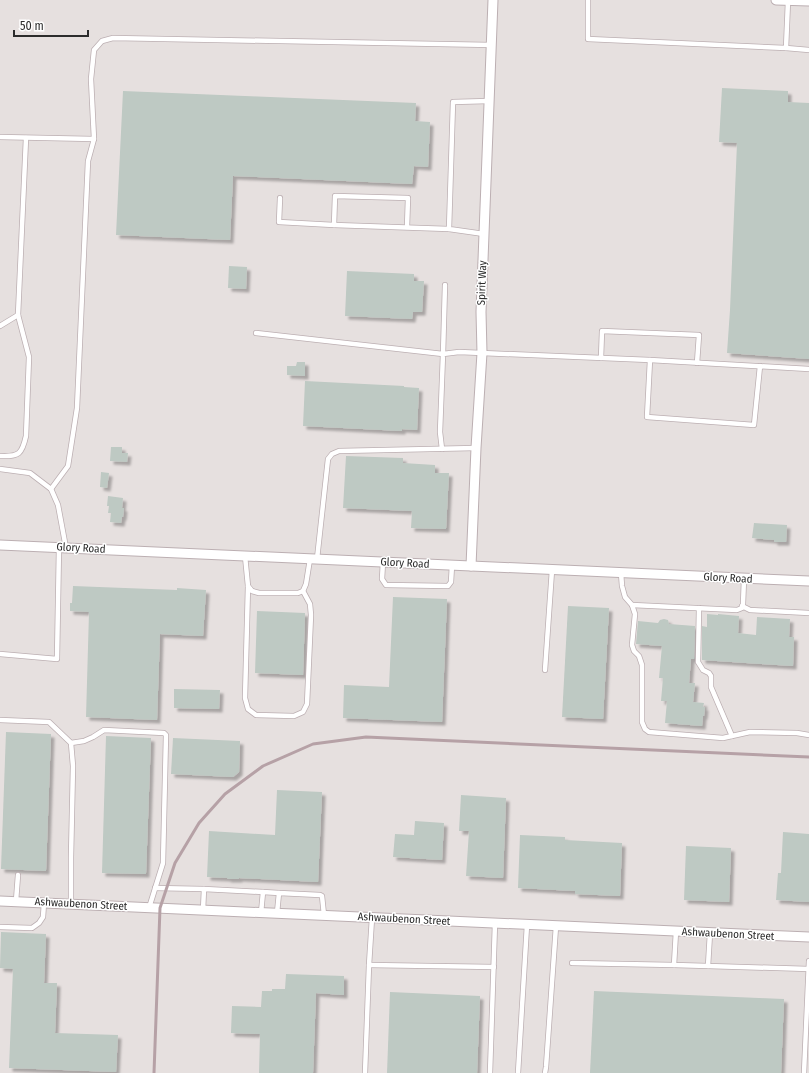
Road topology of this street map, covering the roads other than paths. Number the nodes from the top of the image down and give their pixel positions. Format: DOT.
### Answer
graph roads {
  1 [pos="493,0"];
  2 [pos="588,0"];
  3 [pos="776,0"];
  4 [pos="788,0"];
  5 [pos="809,2"];
  6 [pos="492,45"];
  7 [pos="786,48"];
  8 [pos="809,50"];
  9 [pos="489,101"];
  10 [pos="0,137"];
  11 [pos="26,138"];
  12 [pos="94,139"];
  13 [pos="280,198"];
  14 [pos="334,225"];
  15 [pos="407,227"];
  16 [pos="450,229"];
  17 [pos="484,234"];
  18 [pos="445,285"];
  19 [pos="18,315"];
  20 [pos="0,326"];
  21 [pos="256,333"];
  22 [pos="482,353"];
  23 [pos="443,354"];
  24 [pos="601,358"];
  25 [pos="650,360"];
  26 [pos="697,363"];
  27 [pos="760,366"];
  28 [pos="809,369"];
  29 [pos="476,448"];
  30 [pos="442,449"];
  31 [pos="0,456"];
  32 [pos="0,470"];
  33 [pos="51,489"];
  34 [pos="0,545"];
  35 [pos="62,548"];
  36 [pos="245,556"];
  37 [pos="313,559"];
  38 [pos="383,562"];
  39 [pos="452,565"];
  40 [pos="471,566"];
  41 [pos="552,570"];
  42 [pos="621,573"];
  43 [pos="744,578"];
  44 [pos="809,582"];
  45 [pos="248,586"];
  46 [pos="304,590"];
  47 [pos="632,605"];
  48 [pos="742,606"];
  49 [pos="699,608"];
  50 [pos="809,613"];
  51 [pos="0,654"];
  52 [pos="545,670"];
  53 [pos="0,720"];
  54 [pos="809,735"];
  55 [pos="732,736"];
  56 [pos="71,743"];
  57 [pos="18,875"];
  58 [pos="155,888"];
  59 [pos="204,889"];
  60 [pos="263,892"];
  61 [pos="280,893"];
  62 [pos="0,901"];
  63 [pos="16,901"];
  64 [pos="44,903"];
  65 [pos="71,904"];
  66 [pos="149,908"];
  67 [pos="203,910"];
  68 [pos="261,913"];
  69 [pos="277,913"];
  70 [pos="324,915"];
  71 [pos="372,918"];
  72 [pos="495,923"];
  73 [pos="527,925"];
  74 [pos="556,926"];
  75 [pos="0,927"];
  76 [pos="676,931"];
  77 [pos="710,933"];
  78 [pos="809,937"];
  79 [pos="809,961"];
  80 [pos="572,963"];
  81 [pos="369,965"];
  82 [pos="674,965"];
  83 [pos="708,966"];
  84 [pos="494,967"];
  85 [pos="809,969"];
  86 [pos="365,1073"];
  87 [pos="490,1073"];
  88 [pos="518,1073"];
  89 [pos="545,1073"];
  90 [pos="804,1073"];
  1 -- 6 [label="street, Spirit Way"];
  2 -- 7 [label="lane"];
  3 -- 4 [label="street"];
  4 -- 5 [label="street"];
  4 -- 7 [label="lane"];
  6 -- 9 [label="street, Spirit Way"];
  6 -- 12 [label="lane"];
  7 -- 8 [label="lane"];
  9 -- 16 [label="lane"];
  9 -- 17 [label="street, Spirit Way"];
  10 -- 11 [label="lane"];
  11 -- 12 [label="lane"];
  11 -- 19 [label="lane"];
  12 -- 33 [label="lane"];
  13 -- 14 [label="lane"];
  14 -- 15 [label="lane"];
  14 -- 15 [label="lane"];
  15 -- 16 [label="lane"];
  16 -- 17 [label="lane"];
  17 -- 22 [label="street, Spirit Way"];
  18 -- 23 [label="lane"];
  19 -- 20 [label="lane"];
  19 -- 31 [label="lane"];
  21 -- 23 [label="lane"];
  22 -- 23 [label="lane"];
  22 -- 24 [label="lane"];
  22 -- 29 [label="street, Spirit Way"];
  23 -- 30 [label="lane"];
  24 -- 25 [label="lane"];
  24 -- 26 [label="lane"];
  25 -- 26 [label="lane"];
  25 -- 27 [label="lane"];
  26 -- 27 [label="lane"];
  27 -- 28 [label="lane"];
  29 -- 30 [label="lane"];
  29 -- 40 [label="street, Spirit Way"];
  30 -- 37 [label="lane"];
  32 -- 33 [label="lane"];
  33 -- 35 [label="lane"];
  34 -- 35 [label="street, Glory Road"];
  35 -- 36 [label="street, Glory Road"];
  35 -- 51 [label="lane"];
  36 -- 37 [label="street, Glory Road"];
  36 -- 45 [label="lane"];
  37 -- 38 [label="street, Glory Road"];
  37 -- 46 [label="lane"];
  38 -- 39 [label="street, Glory Road"];
  38 -- 39 [label="lane"];
  39 -- 40 [label="street, Glory Road"];
  40 -- 41 [label="street, Glory Road"];
  41 -- 42 [label="street, Glory Road"];
  41 -- 52 [label="lane"];
  42 -- 43 [label="street, Glory Road"];
  42 -- 47 [label="lane"];
  43 -- 44 [label="street, Glory Road"];
  43 -- 48 [label="lane"];
  45 -- 46 [label="lane"];
  45 -- 46 [label="lane"];
  47 -- 49 [label="lane"];
  47 -- 55 [label="lane"];
  48 -- 49 [label="lane"];
  48 -- 50 [label="lane"];
  49 -- 55 [label="lane"];
  53 -- 56 [label="lane"];
  54 -- 55 [label="lane"];
  56 -- 58 [label="lane"];
  56 -- 65 [label="lane"];
  57 -- 63 [label="lane"];
  58 -- 59 [label="lane"];
  58 -- 66 [label="lane"];
  59 -- 60 [label="lane"];
  59 -- 67 [label="lane"];
  60 -- 61 [label="lane"];
  60 -- 68 [label="lane"];
  61 -- 69 [label="lane"];
  61 -- 70 [label="lane"];
  62 -- 63 [label="street, Ashwaubenon Street"];
  63 -- 64 [label="street, Ashwaubenon Street"];
  64 -- 65 [label="street, Ashwaubenon Street"];
  64 -- 75 [label="lane"];
  65 -- 66 [label="street, Ashwaubenon Street"];
  66 -- 67 [label="street, Ashwaubenon Street"];
  67 -- 68 [label="street, Ashwaubenon Street"];
  68 -- 69 [label="street, Ashwaubenon Street"];
  69 -- 70 [label="street, Ashwaubenon Street"];
  70 -- 71 [label="street, Ashwaubenon Street"];
  71 -- 72 [label="street, Ashwaubenon Street"];
  71 -- 81 [label="lane"];
  72 -- 73 [label="street, Ashwaubenon Street"];
  72 -- 84 [label="lane"];
  73 -- 74 [label="street, Ashwaubenon Street"];
  73 -- 88 [label="lane"];
  74 -- 76 [label="street, Ashwaubenon Street"];
  74 -- 89 [label="lane"];
  76 -- 77 [label="street, Ashwaubenon Street"];
  76 -- 82 [label="lane"];
  77 -- 78 [label="street, Ashwaubenon Street"];
  77 -- 83 [label="lane"];
  79 -- 85 [label="lane"];
  80 -- 82 [label="lane"];
  81 -- 84 [label="lane"];
  81 -- 86 [label="lane"];
  82 -- 83 [label="lane"];
  83 -- 85 [label="lane"];
  84 -- 87 [label="lane"];
  85 -- 90 [label="lane"];
}
